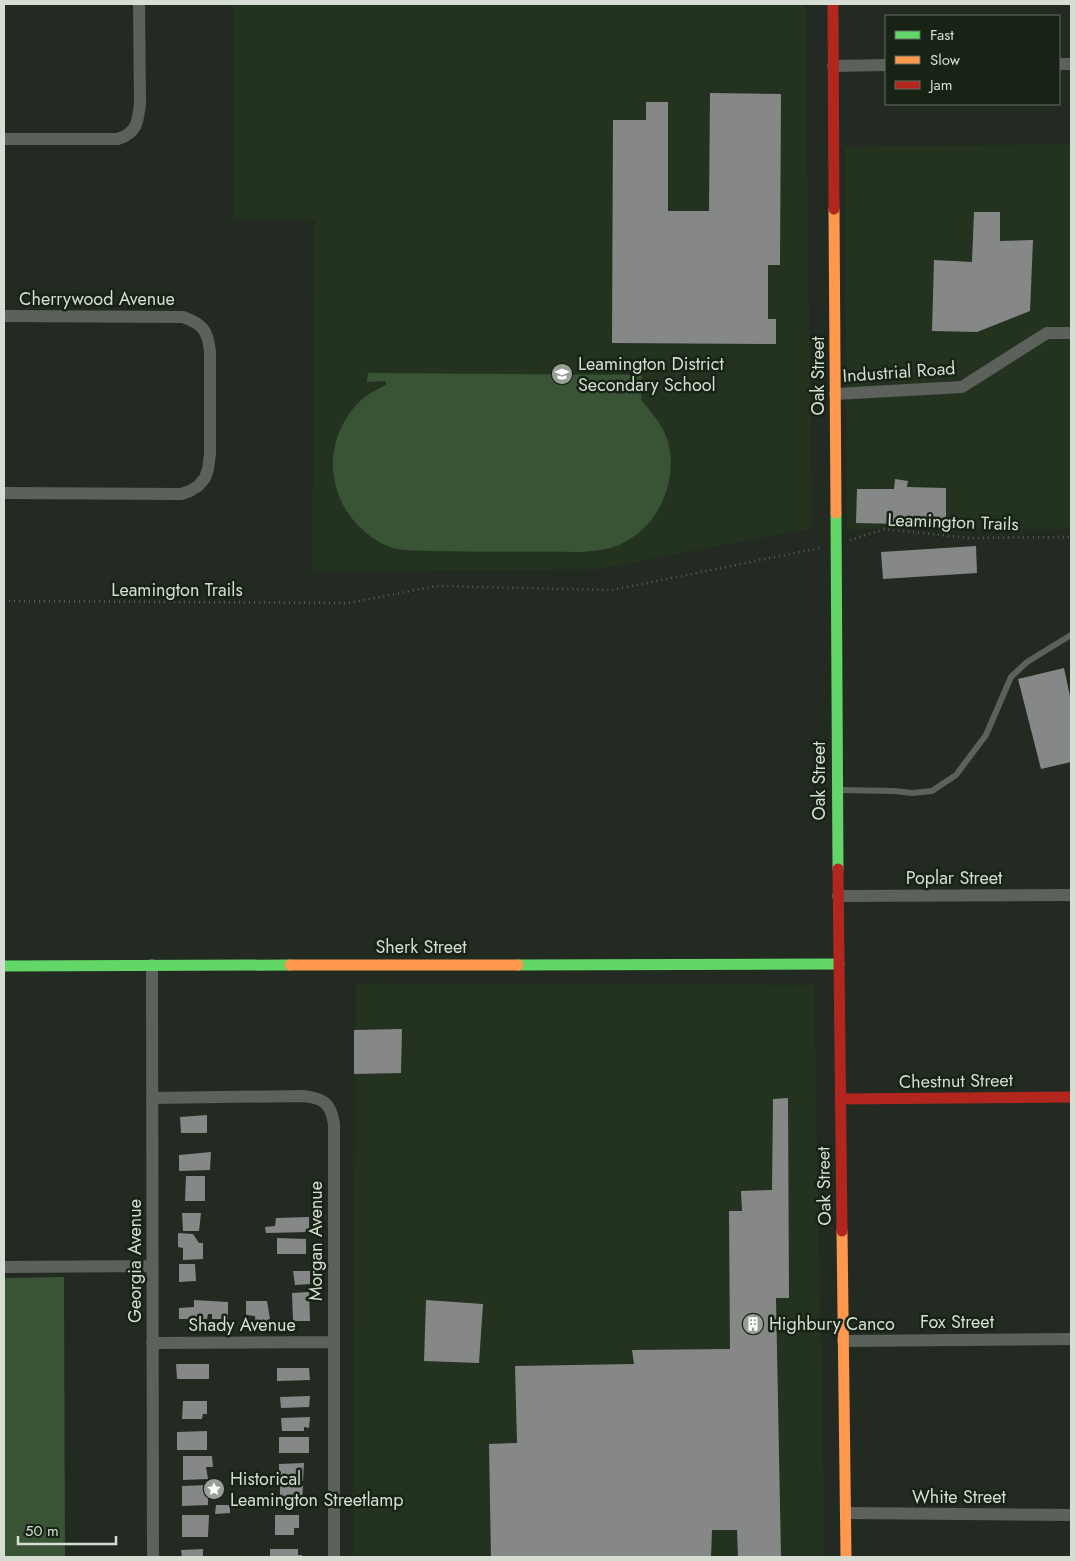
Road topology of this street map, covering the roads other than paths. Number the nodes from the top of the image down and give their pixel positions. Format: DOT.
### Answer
graph roads {
  1 [pos="140,4"];
  2 [pos="833,4"];
  3 [pos="885,65"];
  4 [pos="833,66"];
  5 [pos="4,139"];
  6 [pos="4,316"];
  7 [pos="1071,333"];
  8 [pos="835,394"];
  9 [pos="4,493"];
  10 [pos="1071,635"];
  11 [pos="837,790"];
  12 [pos="1071,895"];
  13 [pos="838,896"];
  14 [pos="838,964"];
  15 [pos="152,965"];
  16 [pos="4,966"];
  17 [pos="1071,1097"];
  18 [pos="152,1098"];
  19 [pos="840,1099"];
  20 [pos="152,1266"];
  21 [pos="4,1267"];
  22 [pos="1071,1339"];
  23 [pos="844,1341"];
  24 [pos="333,1342"];
  25 [pos="152,1343"];
  26 [pos="846,1514"];
  27 [pos="1071,1515"];
  28 [pos="153,1557"];
  29 [pos="334,1557"];
  30 [pos="846,1557"];
  1 -- 5 [label="street"];
  2 -- 4 [label="main road, Oak Street"];
  3 -- 4 [label="street"];
  4 -- 8 [label="main road, Oak Street"];
  6 -- 9 [label="street, Cherrywood Avenue"];
  7 -- 8 [label="street, Industrial Road"];
  8 -- 11 [label="main road, Oak Street"];
  10 -- 11 [label="lane"];
  11 -- 13 [label="main road, Oak Street"];
  12 -- 13 [label="street, Poplar Street"];
  13 -- 14 [label="main road, Oak Street"];
  14 -- 15 [label="main road, Sherk Street"];
  14 -- 19 [label="main road, Oak Street"];
  15 -- 16 [label="main road, Sherk Street"];
  15 -- 18 [label="street, Georgia Avenue"];
  17 -- 19 [label="main road, Chestnut Street"];
  18 -- 20 [label="street, Georgia Avenue"];
  18 -- 24 [label="street, Morgan Avenue"];
  19 -- 23 [label="main road, Oak Street"];
  20 -- 21 [label="street"];
  20 -- 25 [label="street, Georgia Avenue"];
  22 -- 23 [label="street, Fox Street"];
  23 -- 26 [label="main road, Oak Street"];
  24 -- 25 [label="street, Shady Avenue"];
  24 -- 29 [label="street, Morgan Avenue"];
  25 -- 28 [label="street, Georgia Avenue"];
  26 -- 27 [label="street, White Street"];
  26 -- 30 [label="main road, Oak Street"];
}
